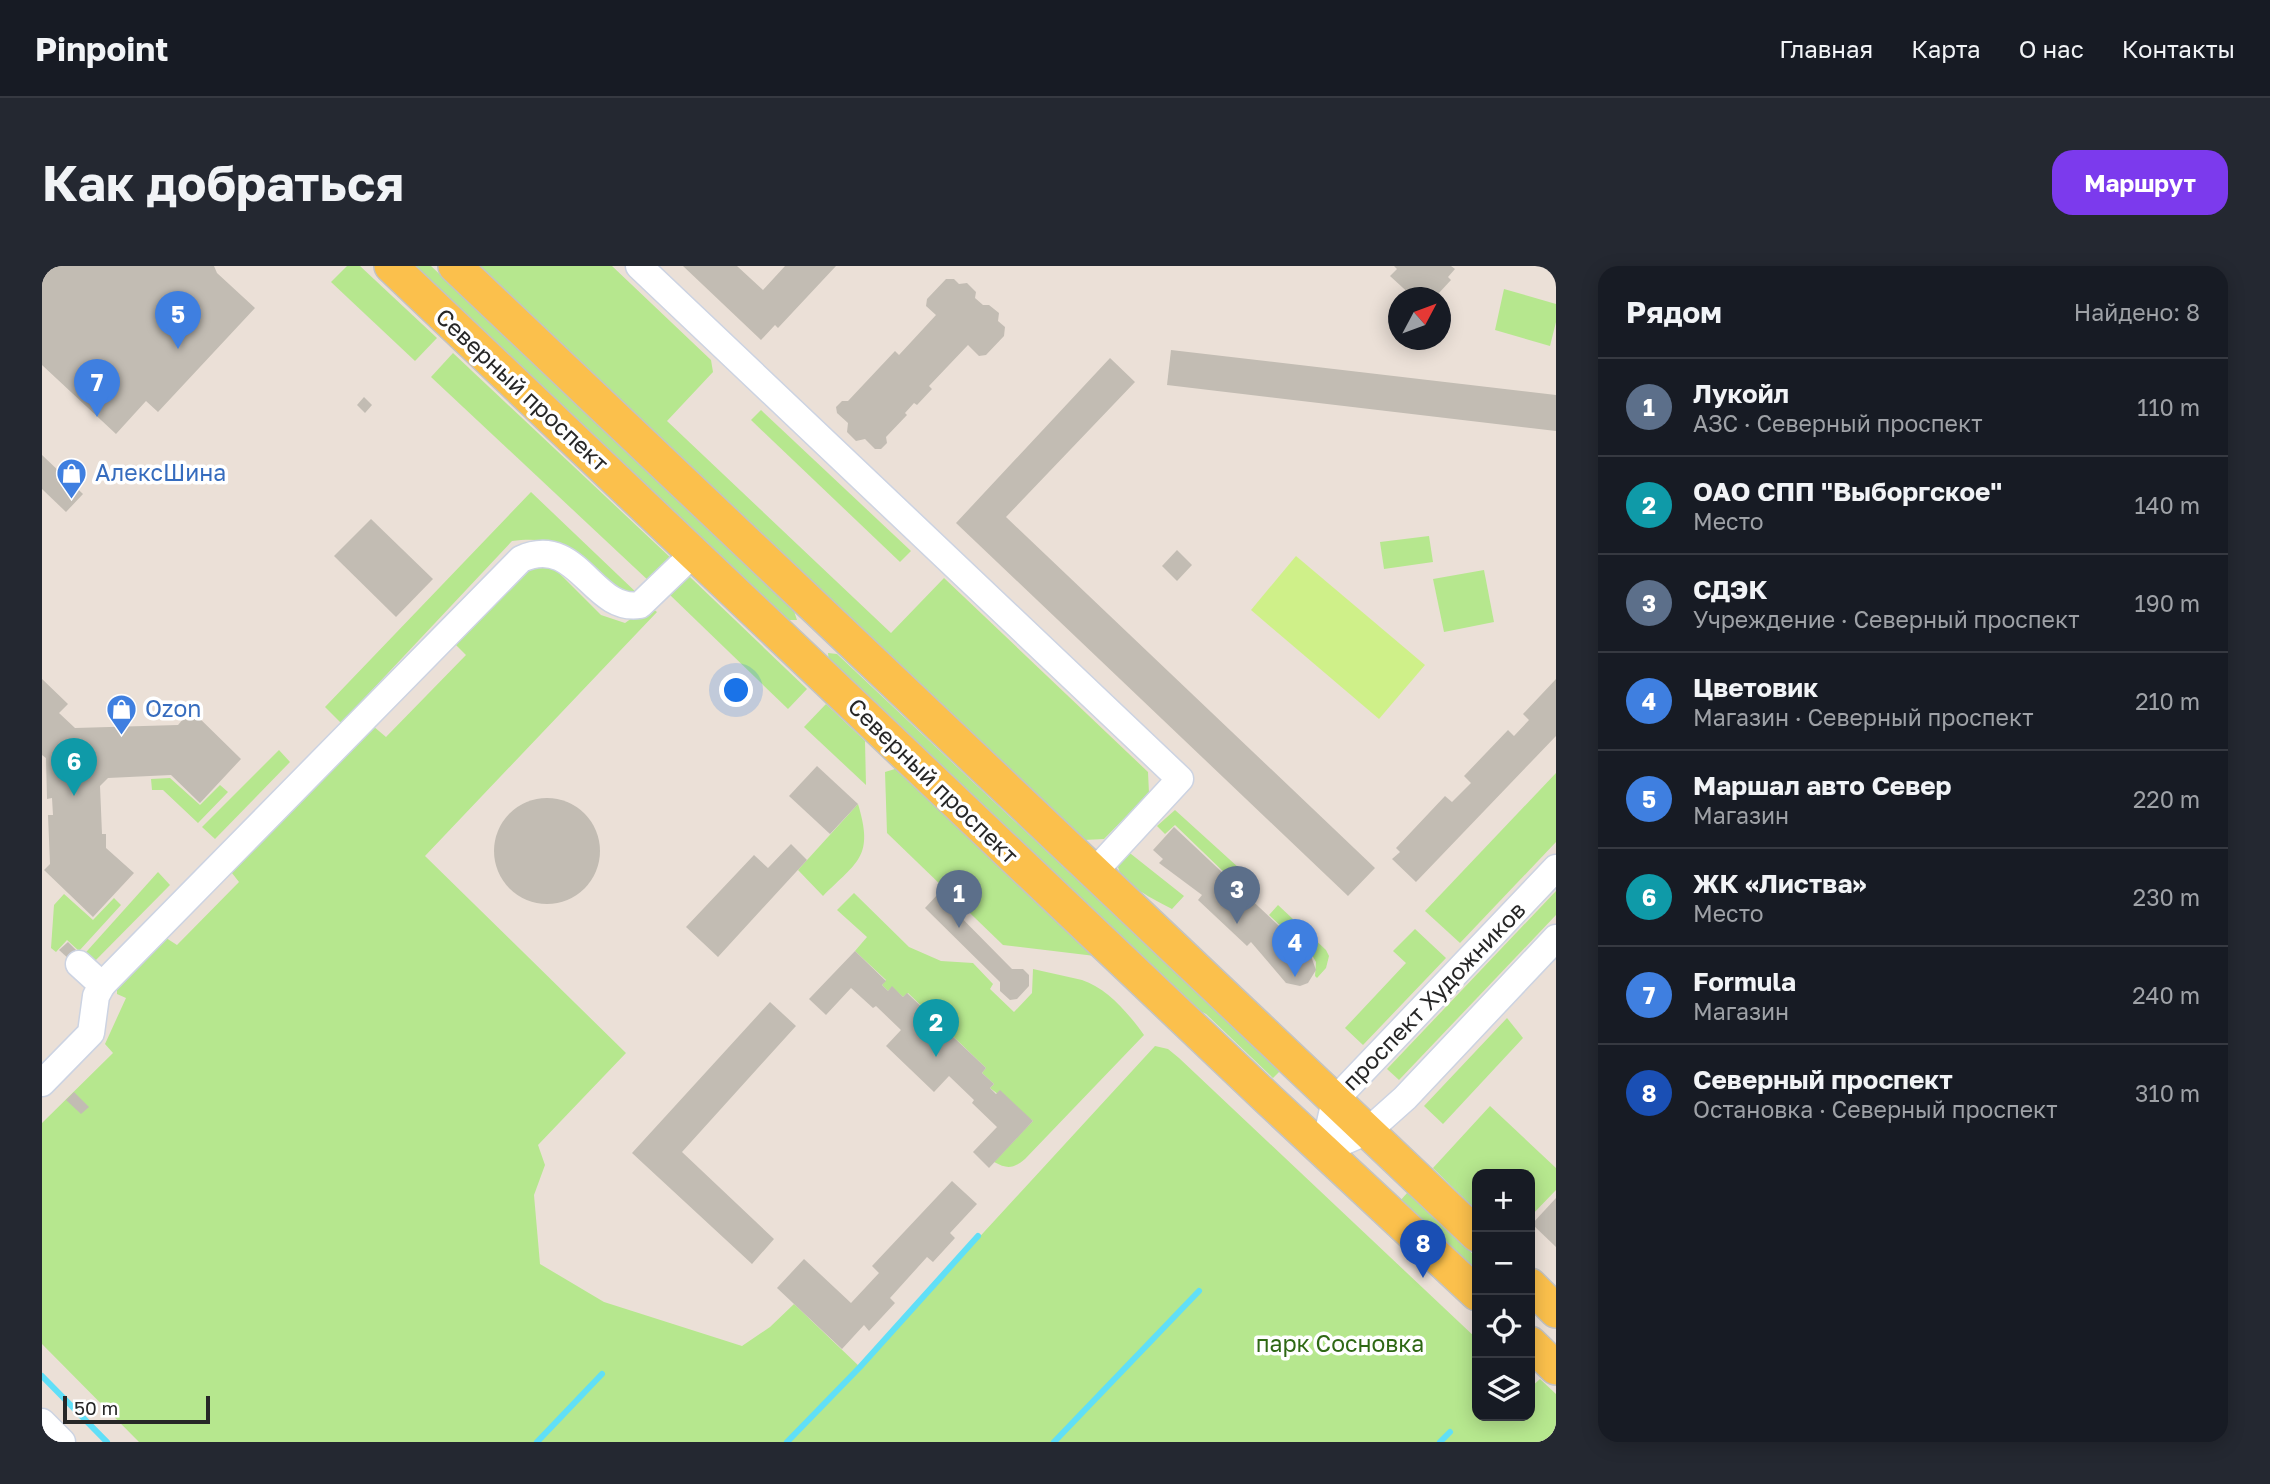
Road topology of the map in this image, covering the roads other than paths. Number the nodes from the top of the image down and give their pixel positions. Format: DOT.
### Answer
graph roads {
  1 [pos="391,266"];
  2 [pos="455,266"];
  3 [pos="639,266"];
  4 [pos="694,553"];
  5 [pos="1556,868"];
  6 [pos="1094,872"];
  7 [pos="1556,938"];
  8 [pos="79,964"];
  9 [pos="102,985"];
  10 [pos="42,1083"];
  11 [pos="1335,1100"];
  12 [pos="1368,1131"];
  13 [pos="1324,1150"];
  14 [pos="1474,1232"];
  15 [pos="1472,1289"];
  16 [pos="1535,1290"];
  17 [pos="1556,1311"];
  18 [pos="1535,1348"];
  19 [pos="1556,1368"];
  20 [pos="42,1422"];
  21 [pos="62,1442"];
  1 -- 4 [label="main road, Северный проспект"];
  2 -- 6 [label="main road, Северный проспект"];
  3 -- 6 [label="street"];
  4 -- 9 [label="street"];
  4 -- 13 [label="main road, Северный проспект"];
  5 -- 11 [label="street, проспект Художников"];
  6 -- 11 [label="main road, Северный проспект"];
  7 -- 12 [label="street, проспект Художников"];
  8 -- 9 [label="street"];
  9 -- 10 [label="street"];
  11 -- 12 [label="main road, Северный проспект"];
  11 -- 13 [label="street, проспект Художников"];
  12 -- 13 [label="street, проспект Художников"];
  12 -- 14 [label="main road, Северный проспект"];
  13 -- 15 [label="main road, Северный проспект"];
  16 -- 17 [label="main road"];
  18 -- 19 [label="main road"];
  20 -- 21 [label="street"];
}
